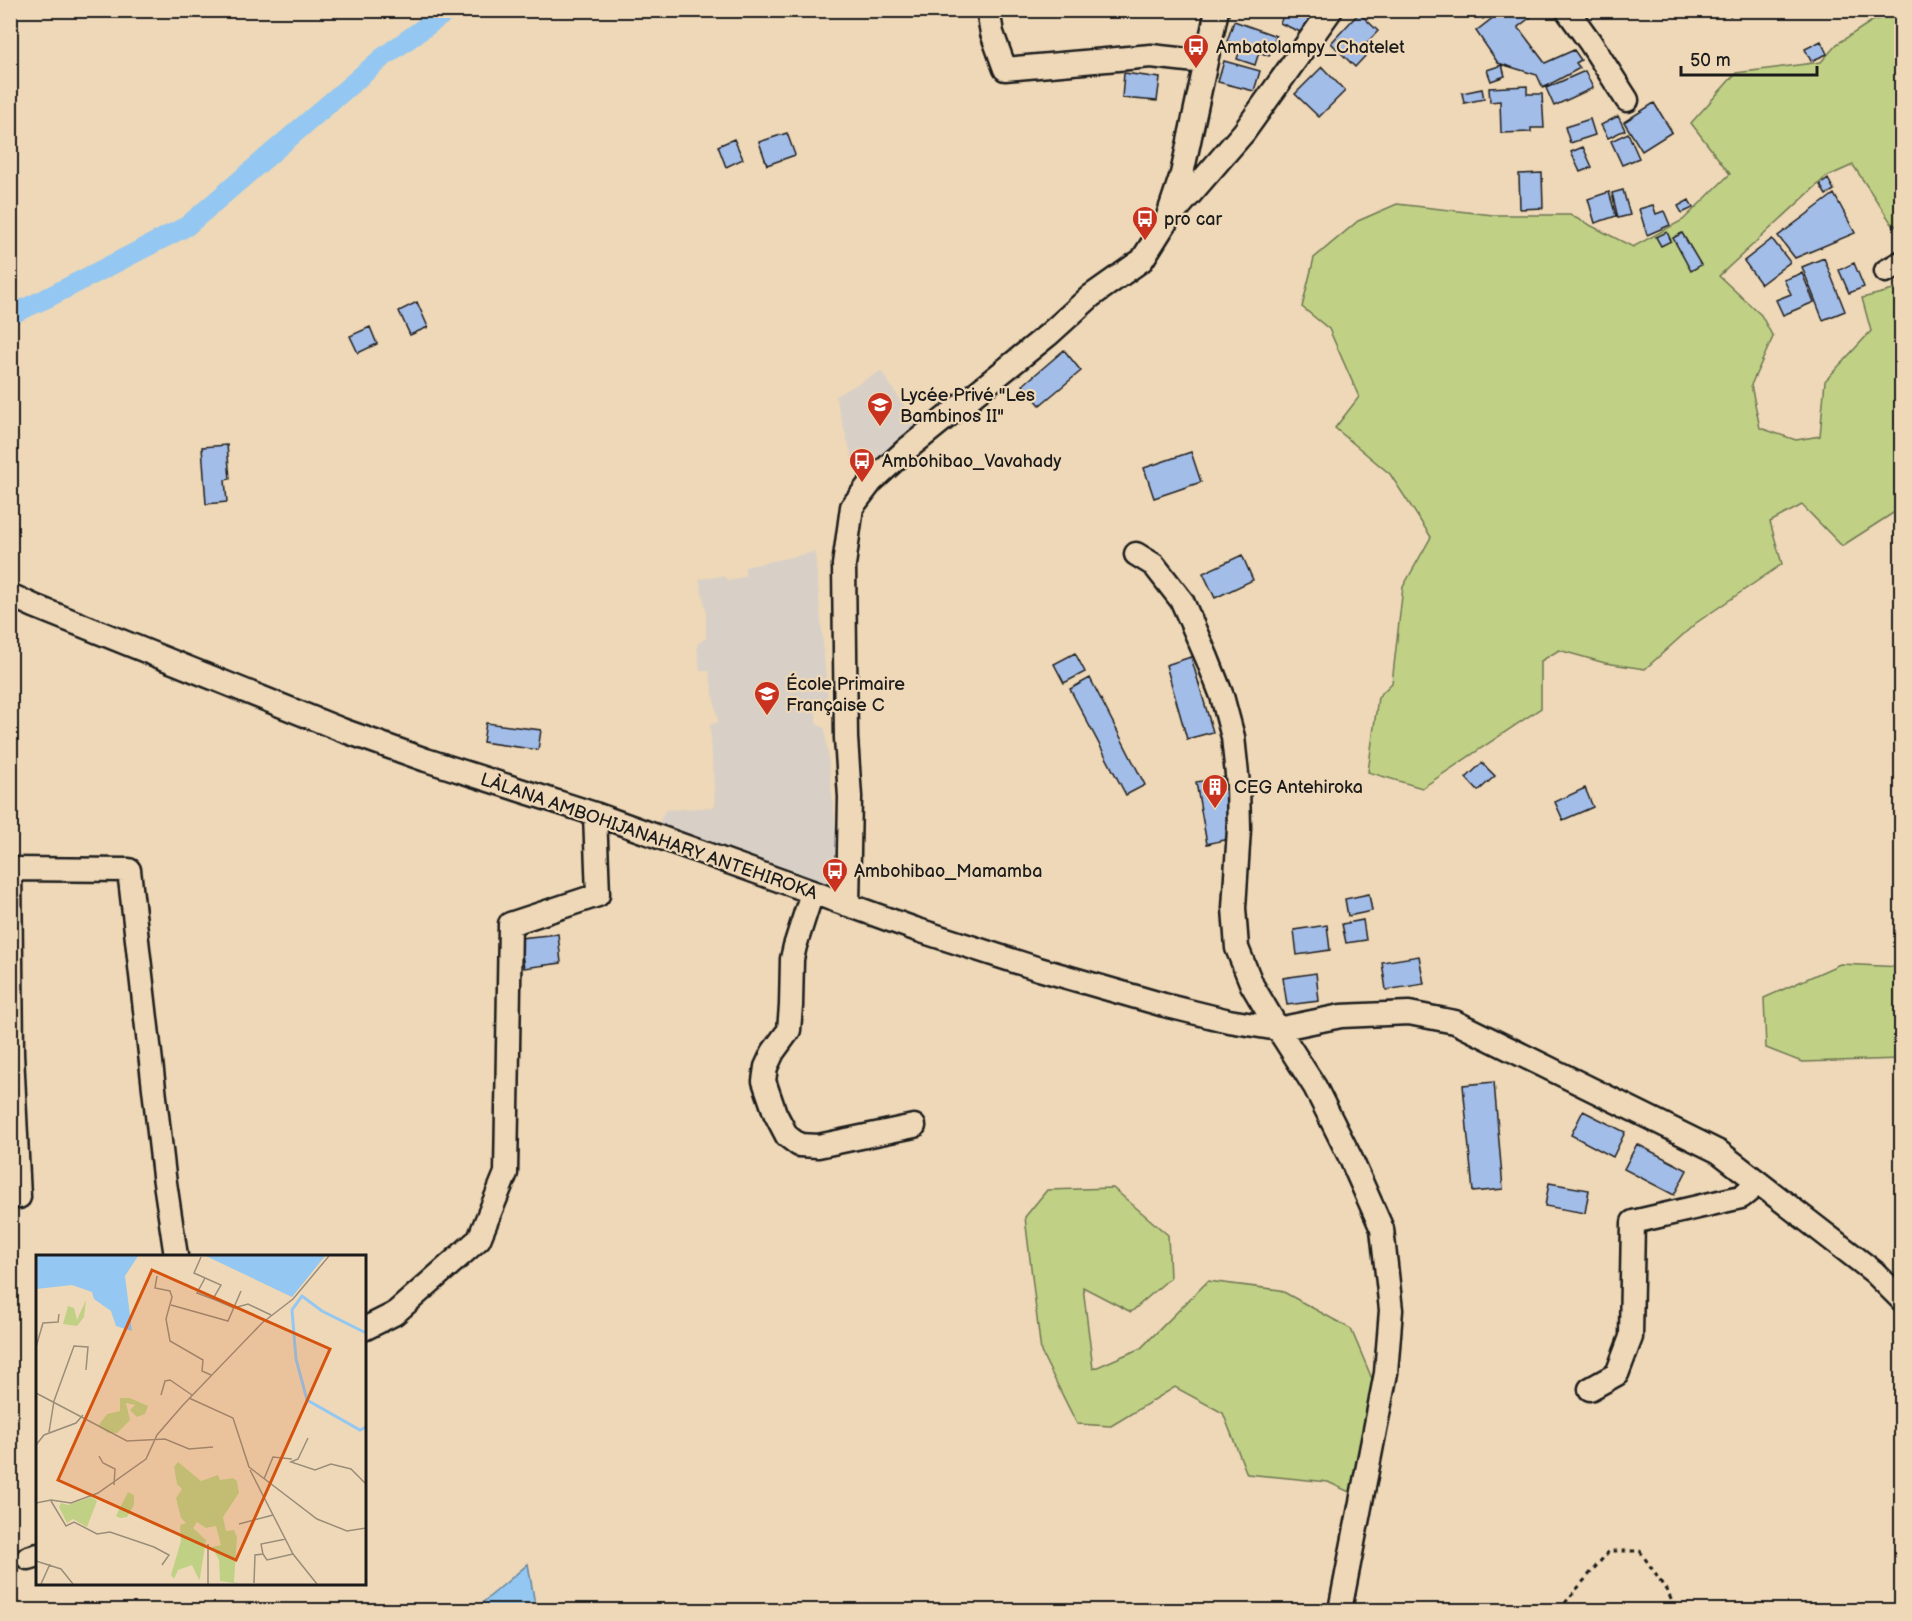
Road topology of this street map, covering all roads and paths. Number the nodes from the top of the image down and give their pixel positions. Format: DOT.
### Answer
graph roads {
  1 [pos="987,10"];
  2 [pos="1217,10"];
  3 [pos="1331,10"];
  4 [pos="1567,10"];
  5 [pos="1205,62"];
  6 [pos="1627,100"];
  7 [pos="1166,222"];
  8 [pos="1136,554"];
  9 [pos="10,595"];
  10 [pos="595,814"];
  11 [pos="11,869"];
  12 [pos="812,893"];
  13 [pos="848,905"];
  14 [pos="1278,1029"];
  15 [pos="11,1054"];
  16 [pos="914,1126"];
  17 [pos="1759,1183"];
  18 [pos="10,1196"];
  19 [pos="176,1255"];
  20 [pos="1902,1300"];
  21 [pos="366,1328"];
  22 [pos="1590,1389"];
  23 [pos="1340,1611"];
  24 [pos="1559,1611"];
  25 [pos="1676,1611"];
  1 -- 5 [label="street"];
  2 -- 5 [label="street"];
  3 -- 7 [label="street"];
  4 -- 6 [label="street"];
  5 -- 7 [label="street"];
  7 -- 13 [label="street"];
  8 -- 14 [label="street"];
  9 -- 10 [label="street, LÀLANA AMBOHIJANAHARY ANTEHIROKA"];
  10 -- 12 [label="street, LÀLANA AMBOHIJANAHARY ANTEHIROKA"];
  10 -- 21 [label="street"];
  11 -- 15 [label="street"];
  11 -- 19 [label="street"];
  12 -- 13 [label="street, LÀLANA AMBOHIJANAHARY ANTEHIROKA"];
  12 -- 16 [label="street"];
  13 -- 14 [label="street, LÀLANA AMBOHIJANAHARY ANTEHIROKA"];
  14 -- 17 [label="street, LÀLANA AMBOHIJANAHARY ANTEHIROKA"];
  14 -- 23 [label="street"];
  15 -- 18 [label="street"];
  17 -- 20 [label="street, LÀLANA AMBOHIJANAHARY ANTEHIROKA"];
  17 -- 22 [label="street"];
  24 -- 25 [label="path"];
}
